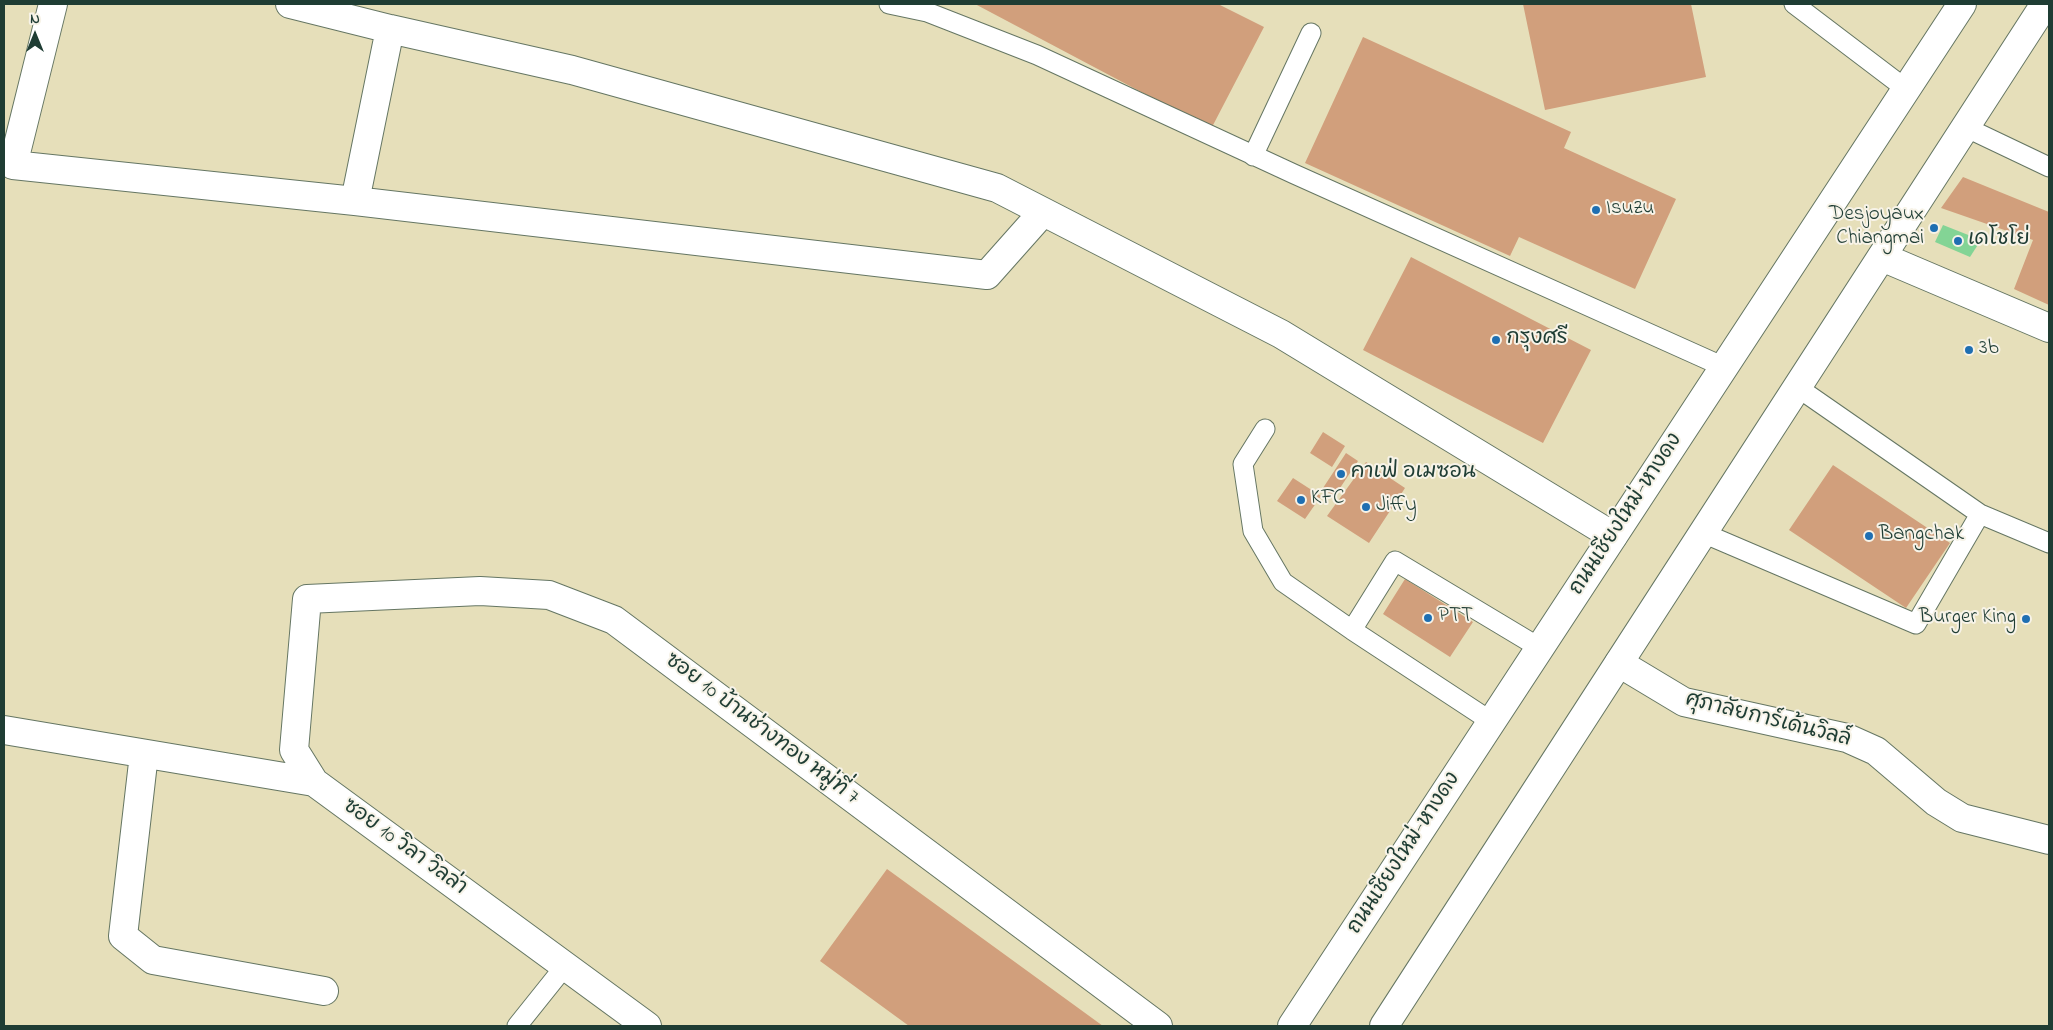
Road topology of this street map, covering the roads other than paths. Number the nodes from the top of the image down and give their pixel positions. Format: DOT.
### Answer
graph roads {
  1 [pos="53,4"];
  2 [pos="290,4"];
  3 [pos="889,4"];
  4 [pos="1794,4"];
  5 [pos="1962,4"];
  6 [pos="2046,7"];
  7 [pos="390,30"];
  8 [pos="1311,33"];
  9 [pos="1906,89"];
  10 [pos="1965,127"];
  11 [pos="1253,156"];
  12 [pos="2049,167"];
  13 [pos="355,201"];
  14 [pos="1044,212"];
  15 [pos="1882,257"];
  16 [pos="2049,328"];
  17 [pos="1724,367"];
  18 [pos="1797,387"];
  19 [pos="1265,429"];
  20 [pos="1980,514"];
  21 [pos="1703,533"];
  22 [pos="1613,536"];
  23 [pos="2049,542"];
  24 [pos="306,599"];
  25 [pos="1352,630"];
  26 [pos="1540,648"];
  27 [pos="1619,664"];
  28 [pos="1492,722"];
  29 [pos="4,730"];
  30 [pos="144,754"];
  31 [pos="314,782"];
  32 [pos="2049,840"];
  33 [pos="565,966"];
  34 [pos="324,991"];
  35 [pos="517,1026"];
  36 [pos="647,1026"];
  37 [pos="1158,1026"];
  38 [pos="1292,1026"];
  39 [pos="1384,1026"];
  1 -- 13 [label="street"];
  2 -- 7 [label="street"];
  3 -- 11 [label="lane"];
  4 -- 9 [label="lane"];
  5 -- 9 [label="street, ถนนเชียงใหม่-หางดง"];
  6 -- 10 [label="street"];
  7 -- 13 [label="street"];
  7 -- 14 [label="street"];
  8 -- 11 [label="lane"];
  9 -- 17 [label="street, ถนนเชียงใหม่-หางดง"];
  10 -- 12 [label="lane"];
  10 -- 15 [label="street"];
  11 -- 17 [label="lane"];
  13 -- 14 [label="street"];
  14 -- 22 [label="street"];
  15 -- 16 [label="street"];
  15 -- 18 [label="street"];
  17 -- 22 [label="street, ถนนเชียงใหม่-หางดง"];
  18 -- 20 [label="lane"];
  18 -- 21 [label="street"];
  19 -- 25 [label="lane"];
  20 -- 21 [label="lane"];
  20 -- 23 [label="lane"];
  21 -- 27 [label="street"];
  22 -- 26 [label="street, ถนนเชียงใหม่-หางดง"];
  24 -- 31 [label="street, ซอย 10 วิลา วิลล่า"];
  24 -- 37 [label="street, ซอย 10 บ้านช่างทอง หมู่ที่ 7"];
  25 -- 26 [label="lane"];
  25 -- 28 [label="lane"];
  26 -- 28 [label="street, ถนนเชียงใหม่-หางดง"];
  27 -- 32 [label="street, ศุภาลัยการ์เด้นวิลล์"];
  27 -- 39 [label="street"];
  28 -- 38 [label="street, ถนนเชียงใหม่-หางดง"];
  29 -- 30 [label="street"];
  30 -- 31 [label="street"];
  30 -- 34 [label="street"];
  31 -- 33 [label="street, ซอย 10 วิลา วิลล่า"];
  33 -- 35 [label="lane"];
  33 -- 36 [label="street, ซอย 10 วิลา วิลล่า"];
}
